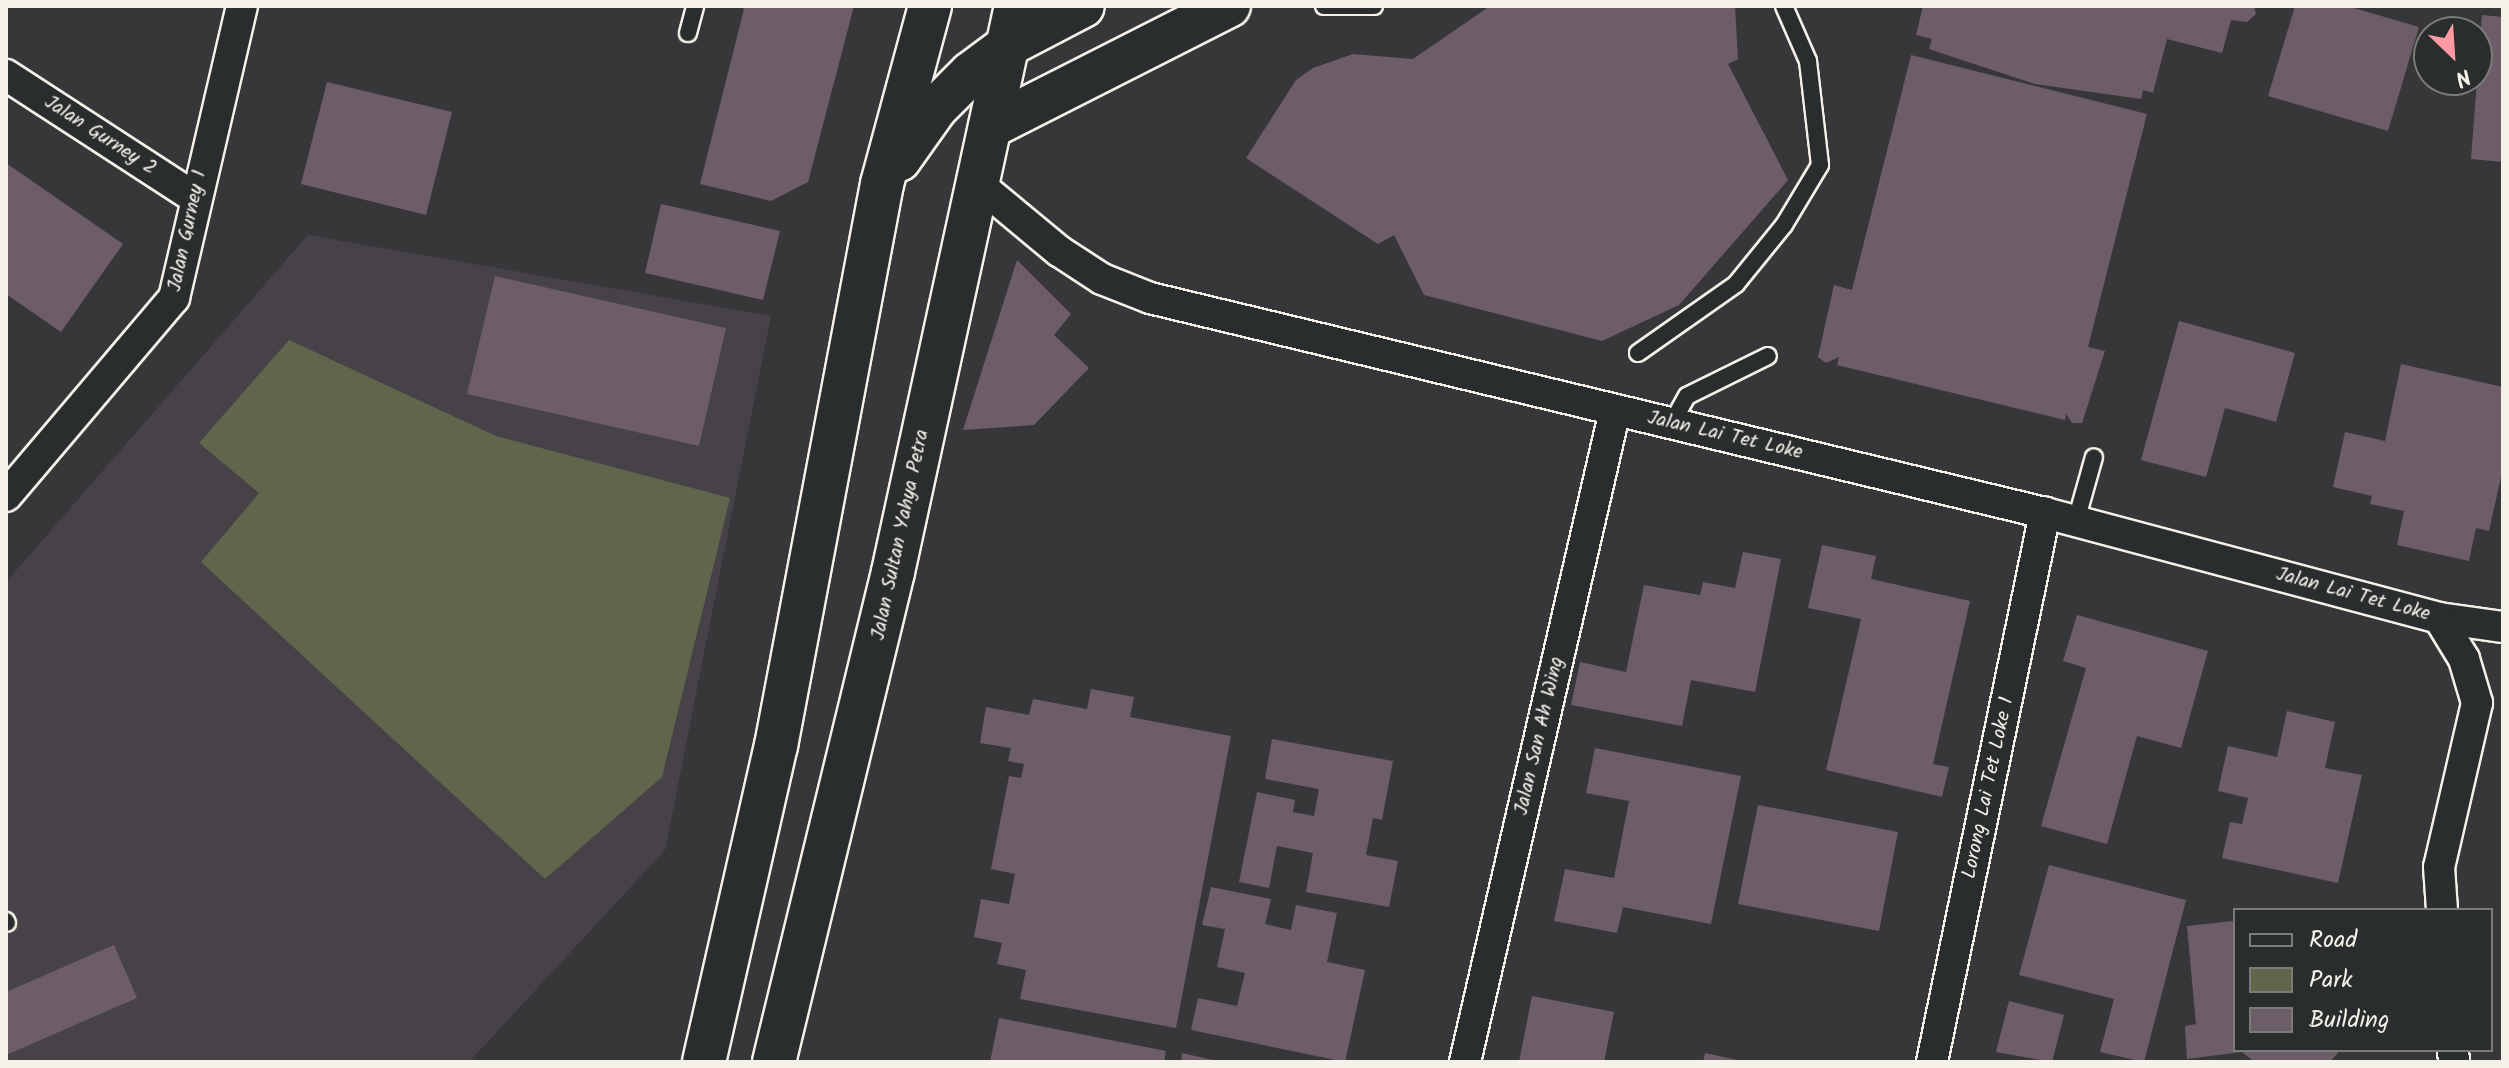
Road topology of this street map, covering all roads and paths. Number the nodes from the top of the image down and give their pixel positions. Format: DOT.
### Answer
graph roads {
  1 [pos="242,6"];
  2 [pos="695,6"];
  3 [pos="930,6"];
  4 [pos="1083,6"];
  5 [pos="1229,6"];
  6 [pos="1324,6"];
  7 [pos="1374,6"];
  8 [pos="1784,6"];
  9 [pos="1013,25"];
  10 [pos="688,33"];
  11 [pos="6,75"];
  12 [pos="990,127"];
  13 [pos="977,183"];
  14 [pos="882,184"];
  15 [pos="194,197"];
  16 [pos="1638,353"];
  17 [pos="1768,356"];
  18 [pos="1615,410"];
  19 [pos="1672,423"];
  20 [pos="2094,457"];
  21 [pos="6,496"];
  22 [pos="2045,513"];
  23 [pos="2076,521"];
  24 [pos="2439,618"];
  25 [pos="2503,627"];
  26 [pos="2442,908"];
  27 [pos="704,1062"];
  28 [pos="774,1062"];
  29 [pos="1465,1062"];
  30 [pos="1932,1062"];
  1 -- 15 [label="street, Jalan Gurney 1"];
  2 -- 10 [label="lane"];
  3 -- 14 [label="main road"];
  4 -- 9 [label="main road"];
  5 -- 12 [label="main road"];
  6 -- 7 [label="lane"];
  8 -- 16 [label="lane"];
  9 -- 12 [label="main road, Jalan Sultan Yahya Petra"];
  9 -- 14 [label="main road"];
  11 -- 15 [label="street, Jalan Gurney 2"];
  12 -- 13 [label="main road, Jalan Sultan Yahya Petra"];
  13 -- 18 [label="street, Jalan Lai Tet Loke"];
  13 -- 28 [label="main road, Jalan Sultan Yahya Petra"];
  14 -- 27 [label="main road"];
  15 -- 21 [label="street, Jalan Gurney 1"];
  17 -- 19 [label="lane"];
  18 -- 19 [label="street, Jalan Lai Tet Loke"];
  18 -- 29 [label="street, Jalan San Ah Wing"];
  19 -- 22 [label="street, Jalan Lai Tet Loke"];
  20 -- 23 [label="lane"];
  22 -- 23 [label="street, Jalan Lai Tet Loke"];
  22 -- 30 [label="street, Lorong Lai Tet Loke 1"];
  23 -- 24 [label="street, Jalan Lai Tet Loke"];
  24 -- 25 [label="street, Jalan Lai Tet Loke"];
  24 -- 26 [label="street"];
}
